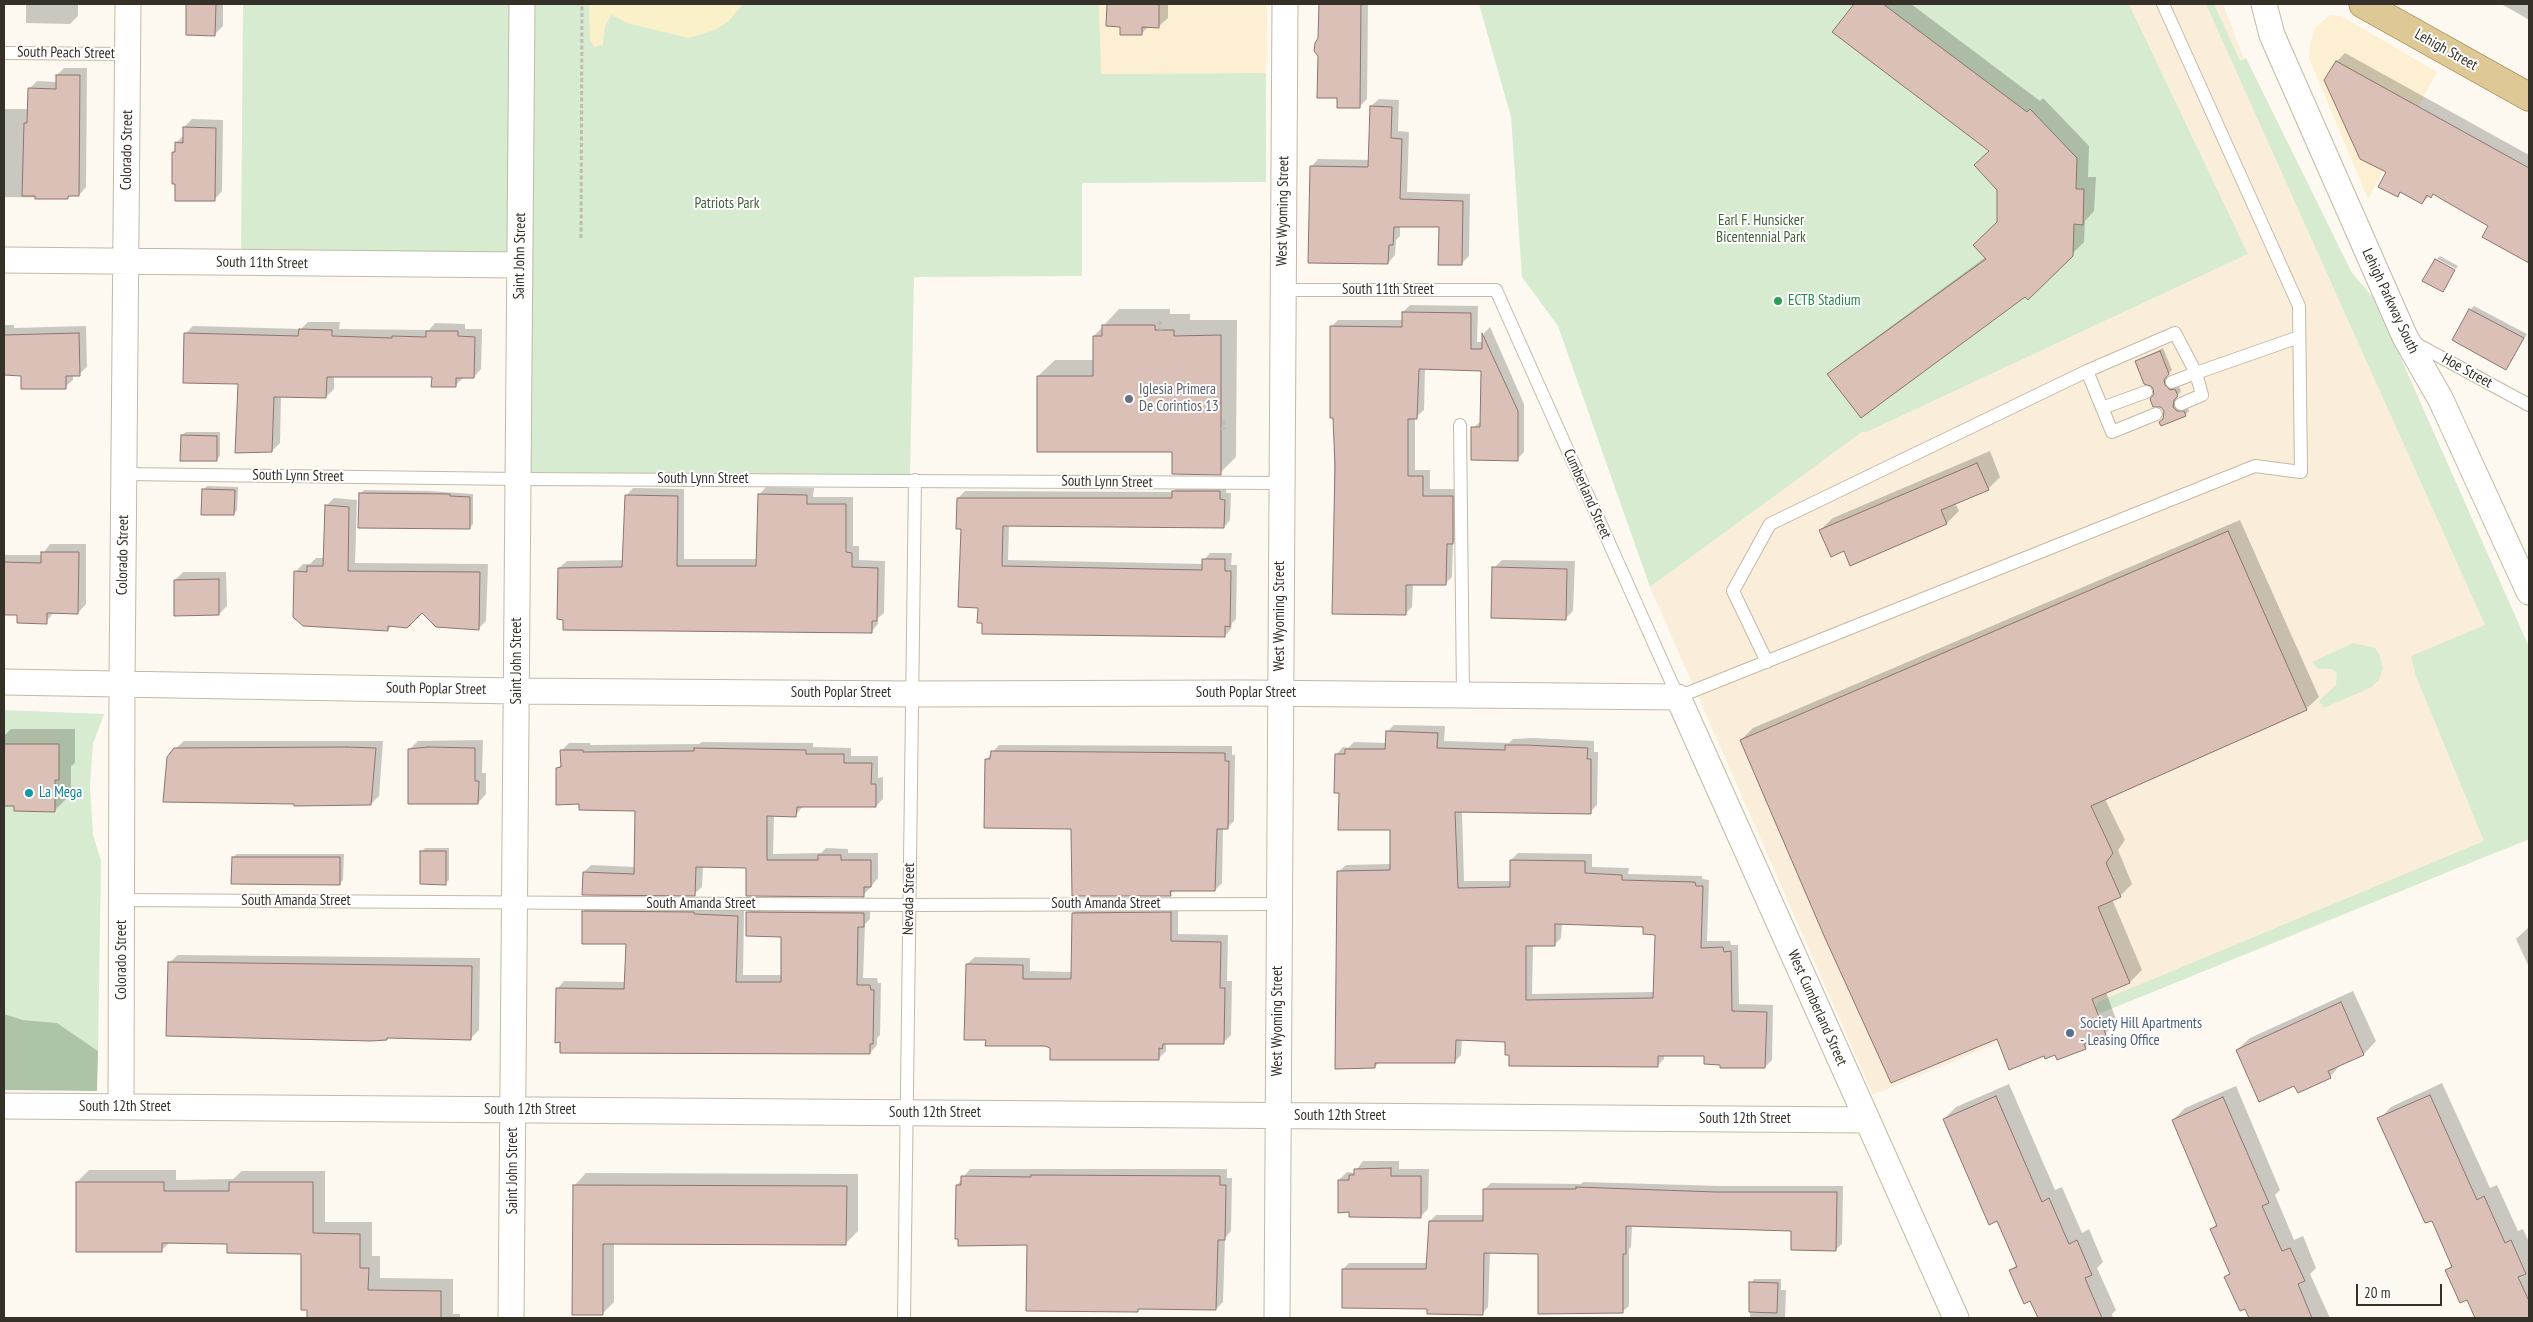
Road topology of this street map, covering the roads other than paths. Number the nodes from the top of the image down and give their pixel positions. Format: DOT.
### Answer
graph roads {
  1 [pos="128,4"];
  2 [pos="522,4"];
  3 [pos="1285,4"];
  4 [pos="2163,4"];
  5 [pos="2264,4"];
  6 [pos="2363,4"];
  7 [pos="4,53"];
  8 [pos="128,54"];
  9 [pos="2529,97"];
  10 [pos="4,260"];
  11 [pos="126,261"];
  12 [pos="520,265"];
  13 [pos="1281,290"];
  14 [pos="1496,290"];
  15 [pos="2299,336"];
  16 [pos="2405,337"];
  17 [pos="2087,370"];
  18 [pos="2196,373"];
  19 [pos="2172,382"];
  20 [pos="2146,392"];
  21 [pos="2181,404"];
  22 [pos="2529,405"];
  23 [pos="2102,408"];
  24 [pos="2156,414"];
  25 [pos="1460,425"];
  26 [pos="124,474"];
  27 [pos="518,479"];
  28 [pos="915,480"];
  29 [pos="1281,483"];
  30 [pos="2529,592"];
  31 [pos="1766,662"];
  32 [pos="4,682"];
  33 [pos="122,683"];
  34 [pos="516,691"];
  35 [pos="1280,693"];
  36 [pos="912,694"];
  37 [pos="1463,695"];
  38 [pos="1678,698"];
  39 [pos="123,900"];
  40 [pos="515,903"];
  41 [pos="1279,904"];
  42 [pos="909,905"];
  43 [pos="4,1106"];
  44 [pos="122,1107"];
  45 [pos="513,1110"];
  46 [pos="906,1113"];
  47 [pos="1278,1116"];
  48 [pos="1867,1120"];
  49 [pos="512,1318"];
  50 [pos="904,1318"];
  51 [pos="1277,1318"];
  52 [pos="1956,1318"];
  1 -- 8 [label="street, Colorado Street"];
  2 -- 12 [label="street, Saint John Street"];
  3 -- 13 [label="street, West Wyoming Street"];
  4 -- 15 [label="lane"];
  5 -- 16 [label="street, Lehigh Parkway South"];
  6 -- 9 [label="main road, Lehigh Street"];
  7 -- 8 [label="lane, South Peach Street"];
  8 -- 11 [label="street, Colorado Street"];
  10 -- 11 [label="street, South 11th Street"];
  11 -- 12 [label="street, South 11th Street"];
  11 -- 26 [label="street, Colorado Street"];
  12 -- 27 [label="street, Saint John Street"];
  13 -- 14 [label="lane, South 11th Street"];
  13 -- 29 [label="street, West Wyoming Street"];
  14 -- 38 [label="lane, Cumberland Street"];
  15 -- 18 [label="lane"];
  15 -- 31 [label="lane"];
  16 -- 22 [label="lane, Hoe Street"];
  16 -- 30 [label="street, Lehigh Parkway South"];
  17 -- 18 [label="lane"];
  17 -- 23 [label="lane"];
  17 -- 31 [label="lane"];
  18 -- 19 [label="lane"];
  18 -- 21 [label="lane"];
  20 -- 23 [label="lane"];
  23 -- 24 [label="lane"];
  25 -- 37 [label="lane"];
  26 -- 27 [label="lane, South Lynn Street"];
  26 -- 33 [label="street, Colorado Street"];
  27 -- 28 [label="lane, South Lynn Street"];
  27 -- 34 [label="street, Saint John Street"];
  28 -- 29 [label="lane, South Lynn Street"];
  28 -- 36 [label="lane, Nevada Street"];
  29 -- 35 [label="street, West Wyoming Street"];
  31 -- 38 [label="lane"];
  32 -- 33 [label="street, South Poplar Street"];
  33 -- 34 [label="street, South Poplar Street"];
  33 -- 39 [label="street, Colorado Street"];
  34 -- 36 [label="street, South Poplar Street"];
  34 -- 40 [label="street, Saint John Street"];
  35 -- 36 [label="street, South Poplar Street"];
  35 -- 37 [label="street, South Poplar Street"];
  35 -- 41 [label="street, West Wyoming Street"];
  36 -- 42 [label="lane, Nevada Street"];
  37 -- 38 [label="street, South Poplar Street"];
  38 -- 48 [label="street, West Cumberland Street"];
  39 -- 40 [label="lane, South Amanda Street"];
  39 -- 44 [label="street, Colorado Street"];
  40 -- 42 [label="lane, South Amanda Street"];
  40 -- 45 [label="street, Saint John Street"];
  41 -- 42 [label="lane, South Amanda Street"];
  41 -- 47 [label="street, West Wyoming Street"];
  42 -- 46 [label="lane, Nevada Street"];
  43 -- 44 [label="street, South 12th Street"];
  44 -- 45 [label="street, South 12th Street"];
  45 -- 46 [label="street, South 12th Street"];
  45 -- 49 [label="street, Saint John Street"];
  46 -- 47 [label="street, South 12th Street"];
  46 -- 50 [label="lane, Nevada Street"];
  47 -- 48 [label="street, South 12th Street"];
  47 -- 51 [label="street, West Wyoming Street"];
  48 -- 52 [label="street, West Cumberland Street"];
}
